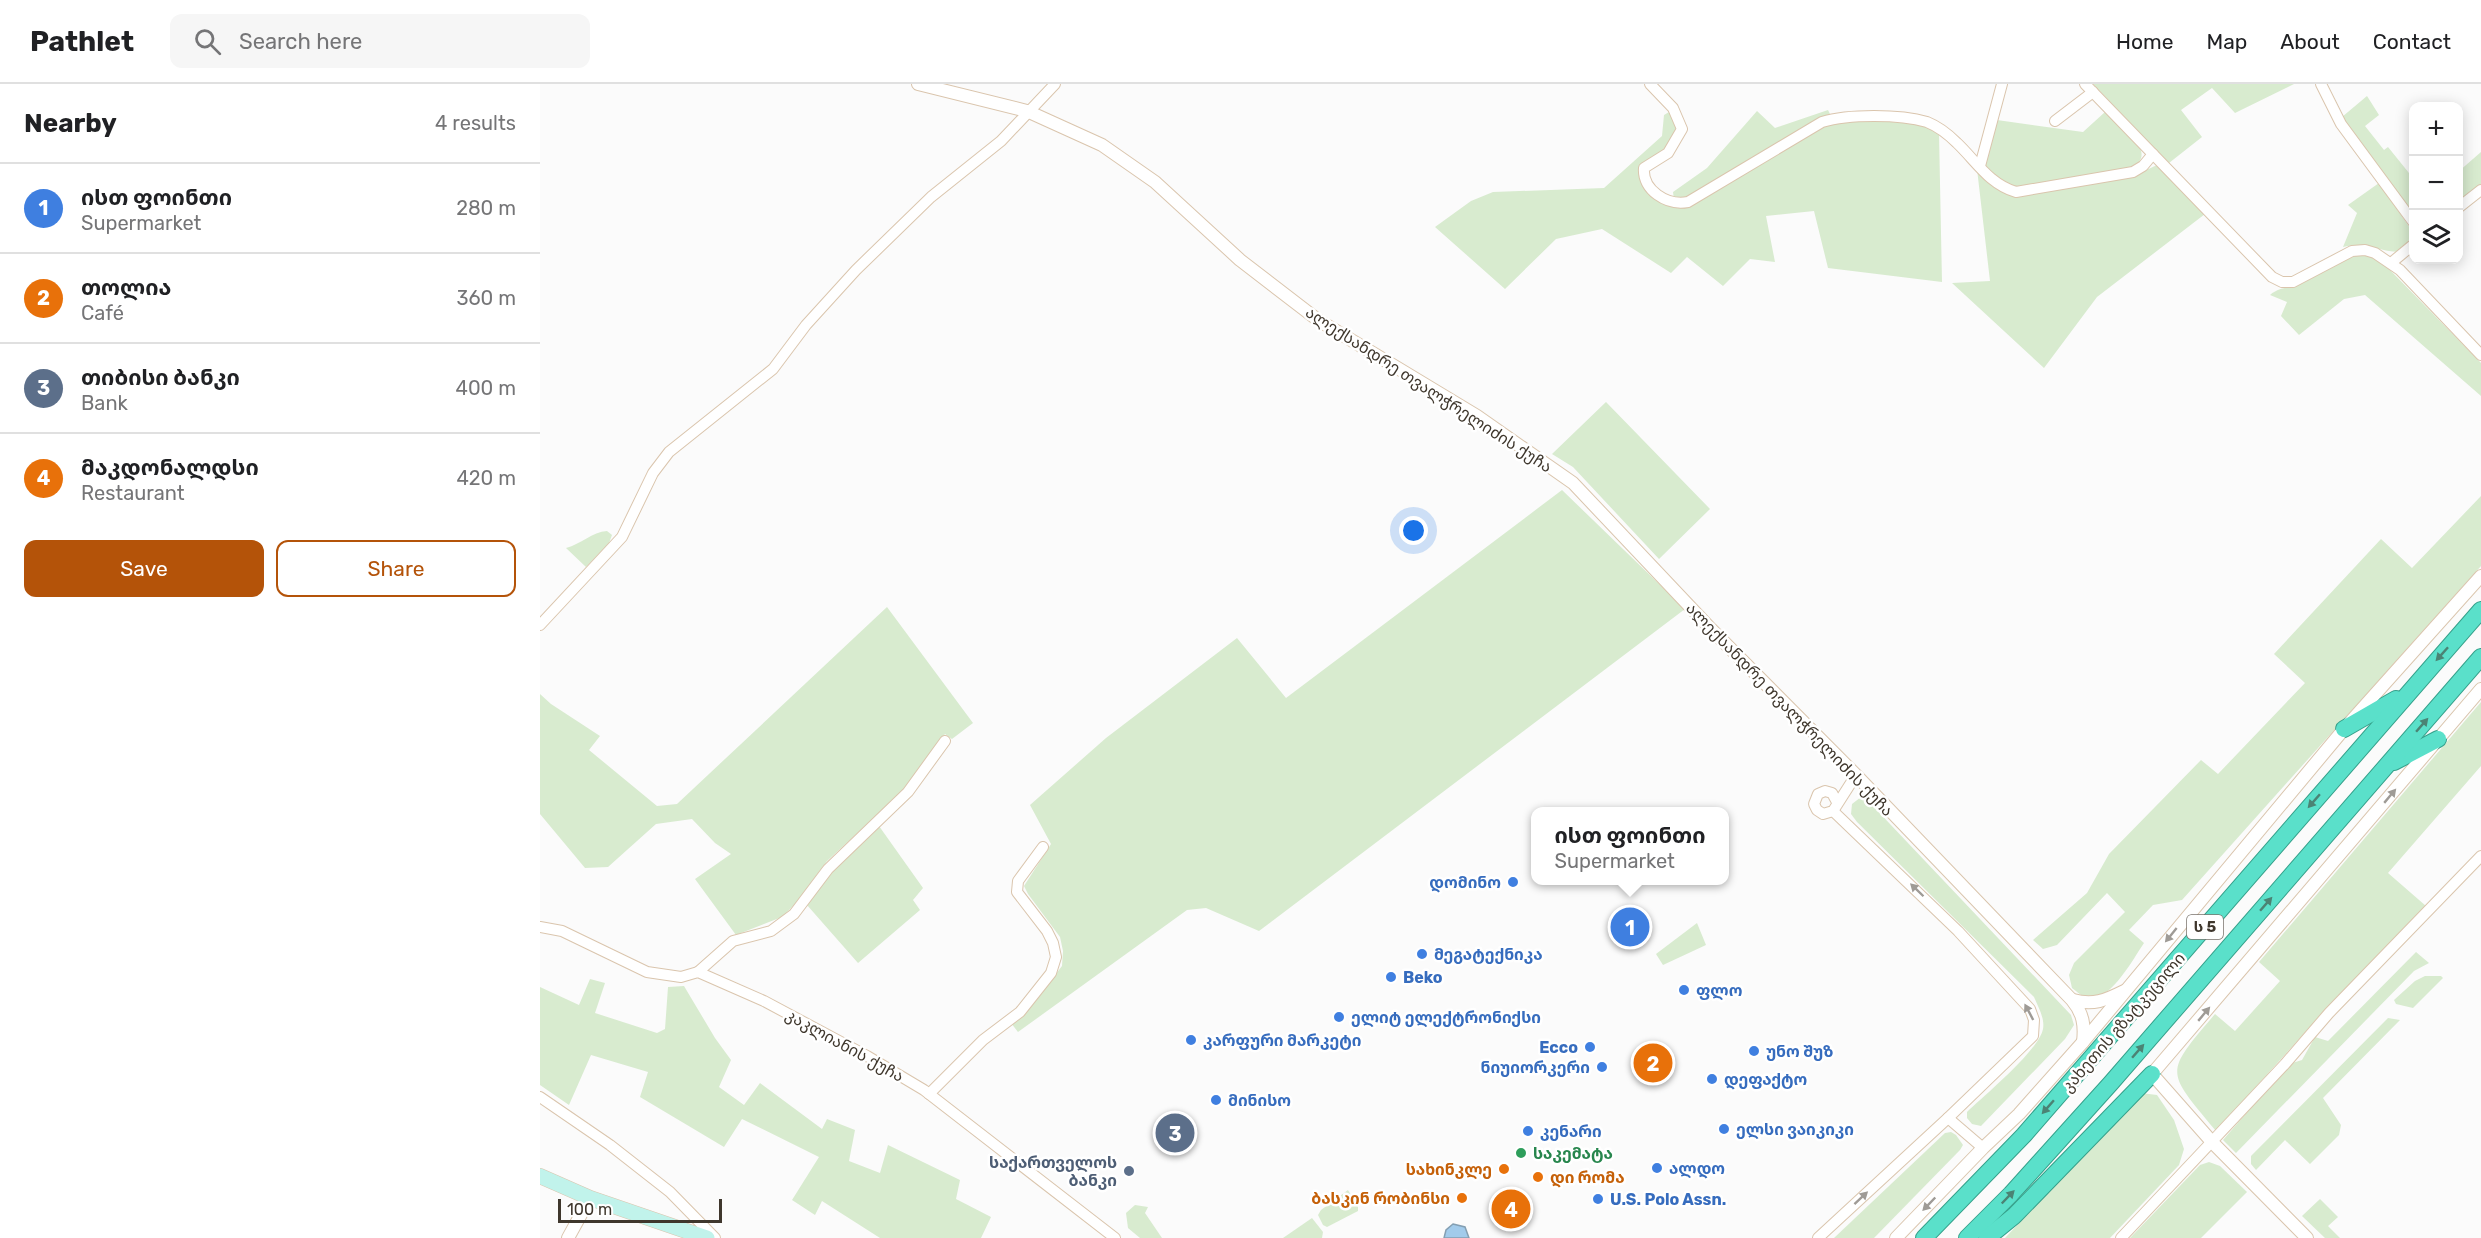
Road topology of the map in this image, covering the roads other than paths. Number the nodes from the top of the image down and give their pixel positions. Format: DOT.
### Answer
graph roads {
  1 [pos="918,84"];
  2 [pos="1054,84"];
  3 [pos="1650,84"];
  4 [pos="2002,84"];
  5 [pos="2321,84"];
  6 [pos="2089,88"];
  7 [pos="1027,111"];
  8 [pos="2055,121"];
  9 [pos="2153,154"];
  10 [pos="1980,166"];
  11 [pos="2481,190"];
  12 [pos="2463,204"];
  13 [pos="2409,216"];
  14 [pos="2409,248"];
  15 [pos="2391,263"];
  16 [pos="2481,355"];
  17 [pos="2481,576"];
  18 [pos="2481,610"];
  19 [pos="540,625"];
  20 [pos="2481,657"];
  21 [pos="2481,689"];
  22 [pos="2407,693"];
  23 [pos="2344,729"];
  24 [pos="2438,739"];
  25 [pos="945,741"];
  26 [pos="2385,767"];
  27 [pos="1856,775"];
  28 [pos="1827,791"];
  29 [pos="1835,806"];
  30 [pos="1043,847"];
  31 [pos="2481,856"];
  32 [pos="542,930"];
  33 [pos="698,972"];
  34 [pos="2130,987"];
  35 [pos="2072,1000"];
  36 [pos="2083,1042"];
  37 [pos="2152,1074"];
  38 [pos="929,1094"];
  39 [pos="540,1097"];
  40 [pos="1948,1118"];
  41 [pos="2212,1142"];
  42 [pos="1983,1148"];
  43 [pos="540,1176"];
  44 [pos="590,1198"];
  45 [pos="567,1238"];
  46 [pos="707,1238"];
  47 [pos="715,1238"];
  48 [pos="1115,1238"];
  49 [pos="1818,1238"];
  50 [pos="1896,1238"];
  51 [pos="1924,1238"];
  52 [pos="1967,1238"];
  53 [pos="1987,1238"];
  54 [pos="2121,1238"];
  55 [pos="2307,1238"];
  1 -- 7 [label="street, ალექსანდრე თვალჭრელიძის ქუჩა"];
  2 -- 7 [label="street"];
  3 -- 10 [label="street"];
  4 -- 10 [label="street"];
  5 -- 13 [label="street"];
  6 -- 8 [label="street"];
  6 -- 9 [label="street"];
  7 -- 19 [label="street"];
  7 -- 27 [label="street, ალექსანდრე თვალჭრელიძის ქუჩა"];
  9 -- 10 [label="street"];
  9 -- 15 [label="street"];
  11 -- 12 [label="street"];
  14 -- 15 [label="street"];
  15 -- 16 [label="street"];
  17 -- 23 [label="street"];
  18 -- 22 [label="highway, კახეთის გზატკეცილი / ს 5, one-way"];
  26 -- 20 [label="highway, კახეთის გზატკეცილი / ს 5, one-way"];
  21 -- 24 [label="street"];
  22 -- 23 [label="highway"];
  22 -- 51 [label="highway, კახეთის გზატკეცილი / ს 5, one-way"];
  23 -- 34 [label="street, one-way"];
  24 -- 26 [label="highway"];
  37 -- 24 [label="street, one-way"];
  25 -- 33 [label="street"];
  52 -- 26 [label="highway, კახეთის გზატკეცილი / ს 5, one-way"];
  27 -- 28 [label="street"];
  27 -- 29 [label="street"];
  27 -- 35 [label="street, ალექსანდრე თვალჭრელიძის ქუჩა"];
  28 -- 29 [label="street"];
  28 -- 29 [label="street"];
  40 -- 29 [label="street, one-way"];
  30 -- 38 [label="street"];
  31 -- 41 [label="street"];
  32 -- 33 [label="street, კაკლიანის ქუჩა"];
  33 -- 38 [label="street, კაკლიანის ქუჩა"];
  34 -- 35 [label="street"];
  34 -- 36 [label="street"];
  35 -- 36 [label="street, ალექსანდრე თვალჭრელიძის ქუჩა"];
  36 -- 42 [label="street"];
  37 -- 41 [label="street"];
  37 -- 53 [label="highway"];
  38 -- 48 [label="street, კაკლიანის ქუჩა"];
  39 -- 47 [label="street"];
  40 -- 42 [label="street"];
  49 -- 40 [label="street, one-way"];
  41 -- 54 [label="street"];
  41 -- 55 [label="street"];
  42 -- 50 [label="street, one-way"];
  43 -- 44 [label="main road"];
  44 -- 45 [label="street"];
  44 -- 46 [label="main road"];
}
